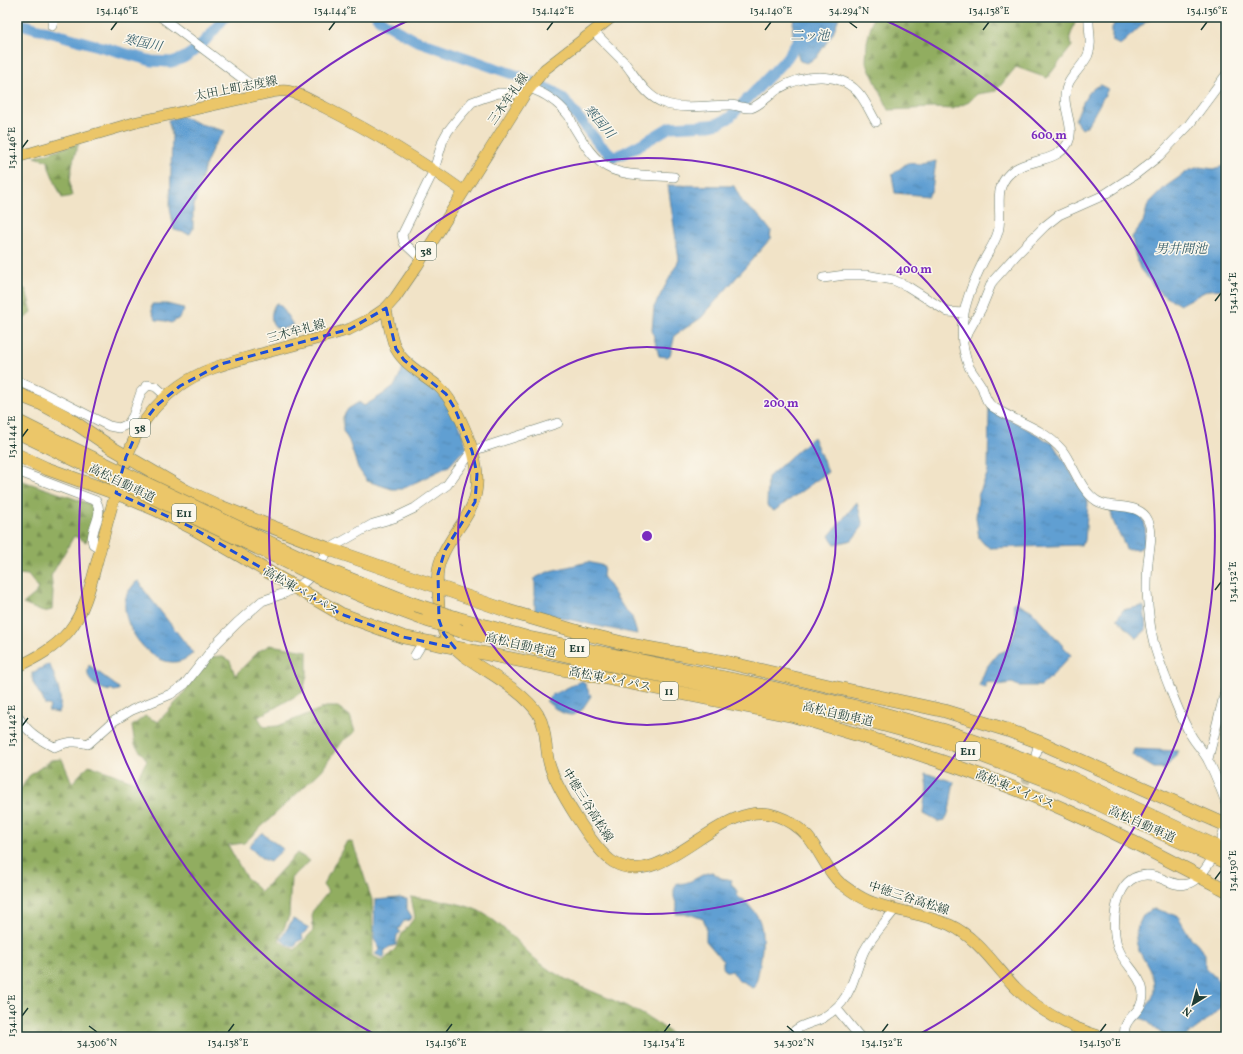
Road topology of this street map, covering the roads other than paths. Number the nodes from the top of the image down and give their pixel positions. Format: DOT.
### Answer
graph roads {
  1 [pos="161,17"];
  2 [pos="612,17"];
  3 [pos="1089,17"];
  4 [pos="594,32"];
  5 [pos="1226,75"];
  6 [pos="530,87"];
  7 [pos="263,94"];
  8 [pos="876,122"];
  9 [pos="17,157"];
  10 [pos="434,170"];
  11 [pos="674,177"];
  12 [pos="463,192"];
  13 [pos="420,259"];
  14 [pos="823,278"];
  15 [pos="386,308"];
  16 [pos="964,313"];
  17 [pos="963,341"];
  18 [pos="17,381"];
  19 [pos="17,394"];
  20 [pos="166,396"];
  21 [pos="17,421"];
  22 [pos="558,423"];
  23 [pos="17,432"];
  24 [pos="47,441"];
  25 [pos="472,451"];
  26 [pos="17,455"];
  27 [pos="126,457"];
  28 [pos="17,471"];
  29 [pos="116,493"];
  30 [pos="101,549"];
  31 [pos="329,549"];
  32 [pos="325,575"];
  33 [pos="294,587"];
  34 [pos="438,587"];
  35 [pos="423,642"];
  36 [pos="455,648"];
  37 [pos="415,655"];
  38 [pos="17,667"];
  39 [pos="1226,688"];
  40 [pos="17,715"];
  41 [pos="1208,759"];
  42 [pos="1226,805"];
  43 [pos="1226,825"];
  44 [pos="1222,838"];
  45 [pos="1226,850"];
  46 [pos="1210,862"];
  47 [pos="1226,862"];
  48 [pos="1200,876"];
  49 [pos="1226,890"];
  50 [pos="896,909"];
  51 [pos="836,1008"];
  52 [pos="789,1037"];
  53 [pos="860,1037"];
  54 [pos="1102,1037"];
  55 [pos="1124,1037"];
  1 -- 7 [label="street"];
  2 -- 4 [label="main road, 三木牟礼線 / 38"];
  3 -- 16 [label="street"];
  4 -- 6 [label="main road, 三木牟礼線 / 38"];
  4 -- 8 [label="street"];
  5 -- 17 [label="street"];
  6 -- 10 [label="street"];
  6 -- 11 [label="street"];
  6 -- 12 [label="main road, 三木牟礼線 / 38"];
  7 -- 9 [label="main road, 太田上町志度線"];
  7 -- 10 [label="main road, 太田上町志度線"];
  10 -- 12 [label="main road, 太田上町志度線"];
  10 -- 13 [label="street"];
  12 -- 13 [label="main road, 三木牟礼線 / 38"];
  13 -- 15 [label="main road, 三木牟礼線 / 38"];
  14 -- 16 [label="street"];
  15 -- 20 [label="main road, 三木牟礼線 / 38"];
  15 -- 25 [label="main road, 中徳三谷高松線"];
  16 -- 17 [label="street"];
  17 -- 41 [label="street"];
  18 -- 20 [label="street"];
  19 -- 27 [label="highway"];
  20 -- 27 [label="main road, 三木牟礼線 / 38"];
  21 -- 24 [label="highway, 高松自動車道 / E11"];
  22 -- 25 [label="street"];
  23 -- 24 [label="highway, 高松自動車道 / E11"];
  24 -- 32 [label="highway, 高松自動車道 / E11, bridge"];
  25 -- 31 [label="street"];
  25 -- 34 [label="main road, 中徳三谷高松線"];
  26 -- 29 [label="highway, 高松東バイパス"];
  27 -- 29 [label="main road, 三木牟礼線 / 38"];
  27 -- 31 [label="highway"];
  28 -- 30 [label="street"];
  29 -- 30 [label="main road, 三木牟礼線 / 38"];
  29 -- 33 [label="highway, 高松東バイパス / 11"];
  30 -- 38 [label="main road, 三木牟礼線 / 38"];
  31 -- 33 [label="street"];
  31 -- 34 [label="highway"];
  32 -- 45 [label="highway, 高松自動車道 / E11, bridge"];
  32 -- 47 [label="highway, 高松自動車道 / E11, bridge"];
  33 -- 35 [label="highway, 高松東バイパス / 11"];
  33 -- 40 [label="street"];
  34 -- 36 [label="main road, 中徳三谷高松線"];
  34 -- 43 [label="highway"];
  35 -- 36 [label="highway, 高松東バイパス / 11"];
  35 -- 37 [label="street"];
  36 -- 48 [label="highway, 高松東バイパス / 11"];
  36 -- 50 [label="main road, 中徳三谷高松線"];
  39 -- 41 [label="street"];
  41 -- 42 [label="street"];
  43 -- 44 [label="street"];
  46 -- 48 [label="street"];
  48 -- 49 [label="highway, 高松東バイパス / 11"];
  48 -- 55 [label="street"];
  50 -- 51 [label="street"];
  50 -- 54 [label="main road, 中徳三谷高松線"];
  51 -- 52 [label="street"];
  51 -- 53 [label="street"];
}
